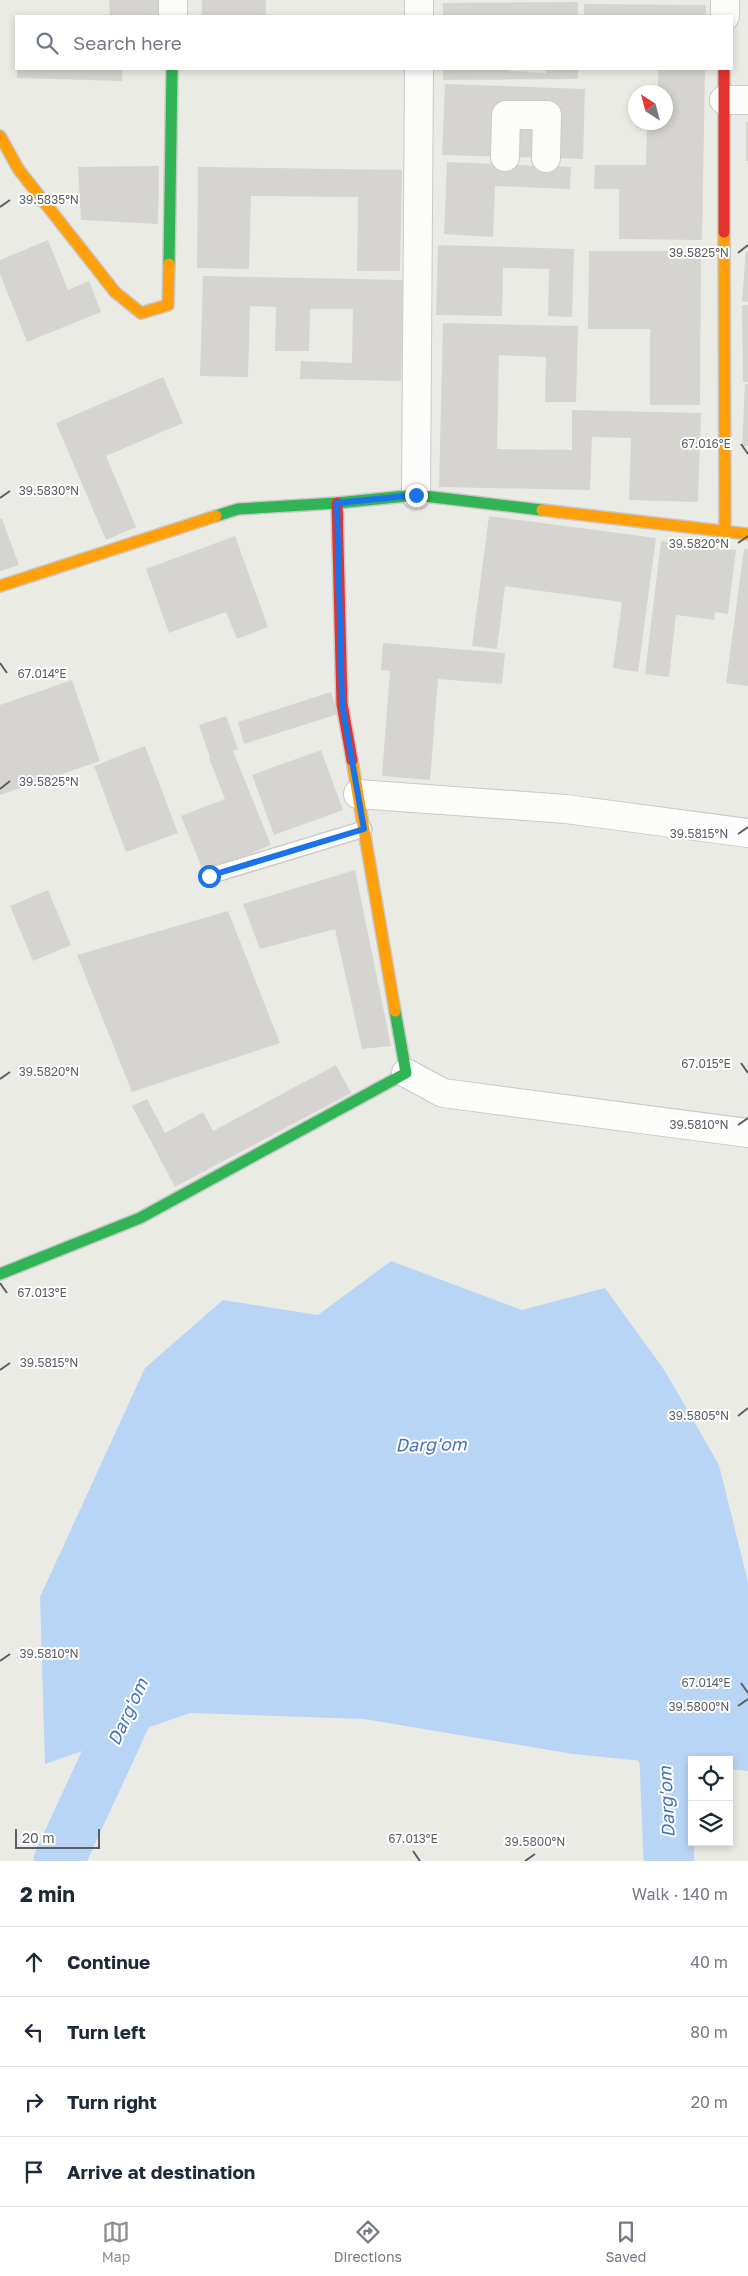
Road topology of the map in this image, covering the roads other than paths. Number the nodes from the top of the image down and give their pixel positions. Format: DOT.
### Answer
graph roads {
  1 [pos="173,0"];
  2 [pos="419,0"];
  3 [pos="725,0"];
  4 [pos="172,15"];
  5 [pos="419,15"];
  6 [pos="725,15"];
  7 [pos="172,70"];
  8 [pos="419,70"];
  9 [pos="724,70"];
  10 [pos="736,100"];
  11 [pos="0,136"];
  12 [pos="505,157"];
  13 [pos="546,158"];
  14 [pos="416,495"];
  15 [pos="337,503"];
  16 [pos="725,531"];
  17 [pos="748,534"];
  18 [pos="0,586"];
  19 [pos="358,794"];
  20 [pos="364,829"];
  21 [pos="748,833"];
  22 [pos="209,876"];
  23 [pos="406,1073"];
  24 [pos="748,1133"];
  25 [pos="0,1274"];
  1 -- 4 [label="street"];
  2 -- 5 [label="street"];
  3 -- 6 [label="street"];
  7 -- 11 [label="street"];
  8 -- 14 [label="street"];
  9 -- 10 [label="street"];
  10 -- 16 [label="street"];
  12 -- 13 [label="street"];
  14 -- 15 [label="street"];
  14 -- 16 [label="street"];
  15 -- 18 [label="street"];
  15 -- 19 [label="street"];
  16 -- 17 [label="street"];
  19 -- 20 [label="street"];
  19 -- 21 [label="street"];
  20 -- 22 [label="lane"];
  20 -- 23 [label="street"];
  23 -- 24 [label="street"];
  23 -- 25 [label="street"];
}
